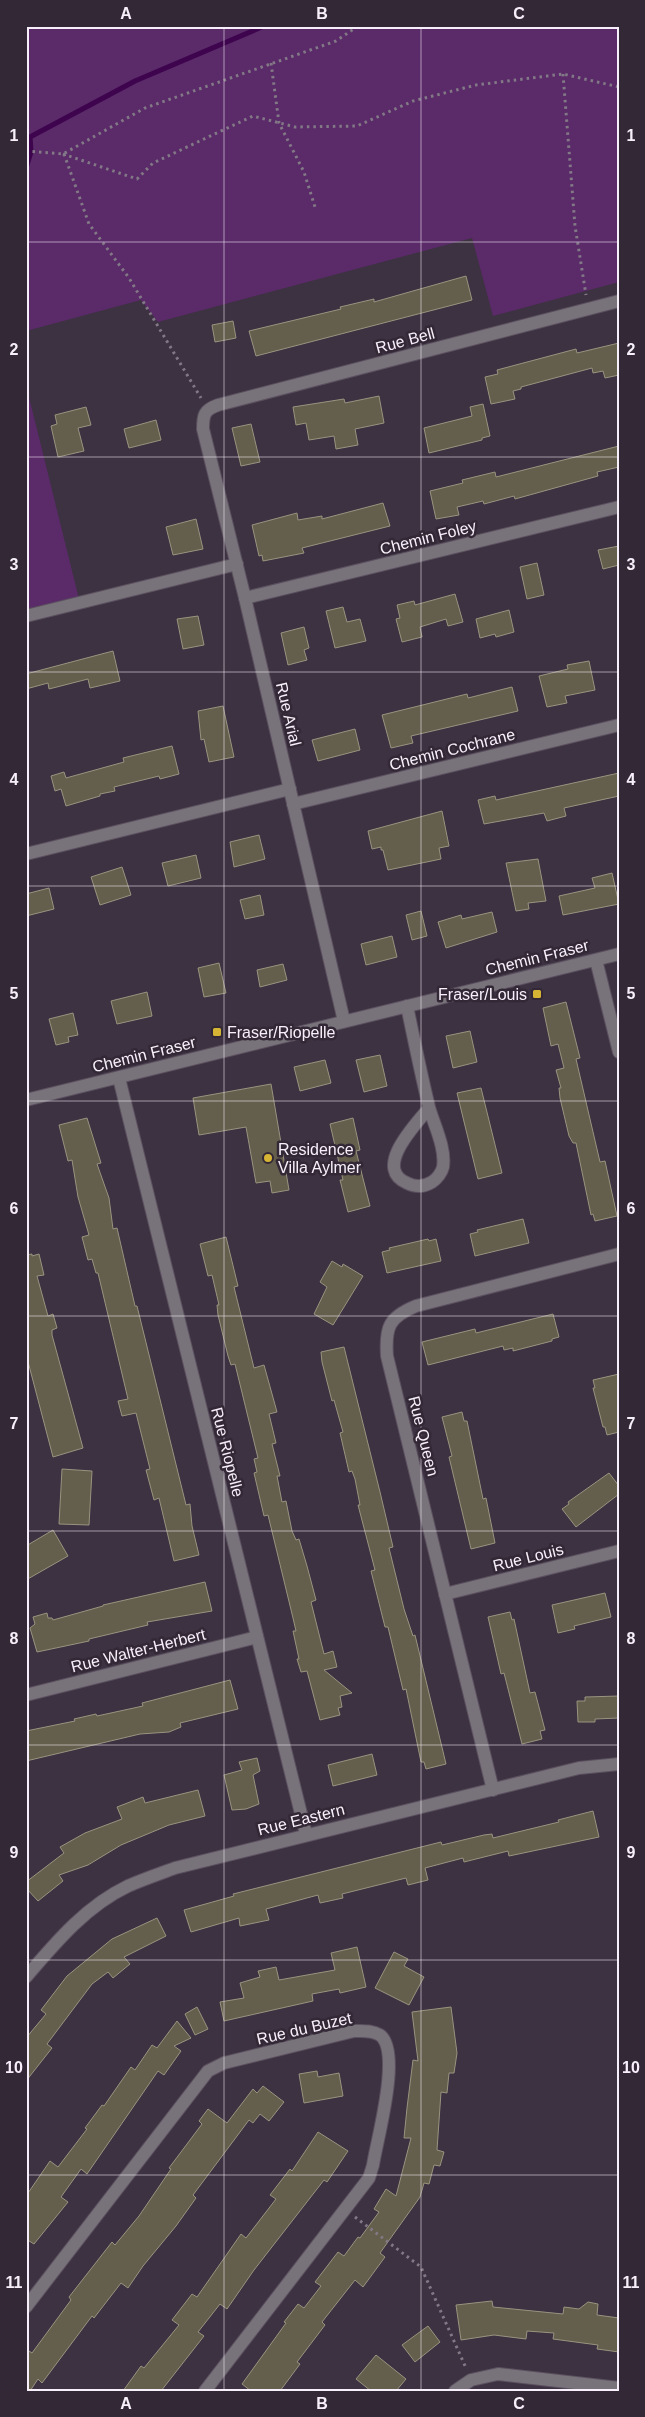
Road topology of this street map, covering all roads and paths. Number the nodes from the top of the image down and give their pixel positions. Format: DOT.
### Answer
graph roads {
  1 [pos="358,26"];
  2 [pos="270,63"];
  3 [pos="563,74"];
  4 [pos="619,87"];
  5 [pos="279,123"];
  6 [pos="26,151"];
  7 [pos="63,154"];
  8 [pos="315,207"];
  9 [pos="619,301"];
  10 [pos="588,309"];
  11 [pos="205,412"];
  12 [pos="619,507"];
  13 [pos="237,564"];
  14 [pos="245,598"];
  15 [pos="26,616"];
  16 [pos="619,726"];
  17 [pos="290,789"];
  18 [pos="293,804"];
  19 [pos="26,854"];
  20 [pos="619,954"];
  21 [pos="596,960"];
  22 [pos="406,1006"];
  23 [pos="344,1021"];
  24 [pos="619,1052"];
  25 [pos="119,1078"];
  26 [pos="26,1100"];
  27 [pos="430,1108"];
  28 [pos="619,1254"];
  29 [pos="619,1551"];
  30 [pos="445,1594"];
  31 [pos="257,1637"];
  32 [pos="26,1695"];
  33 [pos="619,1764"];
  34 [pos="493,1790"];
  35 [pos="306,1834"];
  36 [pos="26,1977"];
  37 [pos="345,2208"];
  38 [pos="26,2307"];
  39 [pos="471,2380"];
  40 [pos="619,2388"];
  41 [pos="205,2391"];
  42 [pos="455,2391"];
  1 -- 2 [label="path"];
  2 -- 5 [label="path"];
  2 -- 7 [label="path"];
  3 -- 4 [label="path"];
  3 -- 5 [label="path"];
  3 -- 10 [label="path"];
  5 -- 7 [label="path"];
  5 -- 8 [label="path"];
  6 -- 7 [label="path"];
  7 -- 11 [label="path"];
  9 -- 10 [label="street, Rue Bell"];
  10 -- 11 [label="street, Rue Bell"];
  11 -- 13 [label="street, Rue Arial"];
  12 -- 14 [label="street, Chemin Foley"];
  13 -- 14 [label="street, Rue Arial"];
  13 -- 15 [label="street"];
  14 -- 17 [label="street, Rue Arial"];
  16 -- 18 [label="street, Chemin Cochrane"];
  17 -- 18 [label="street, Rue Arial"];
  17 -- 19 [label="street"];
  18 -- 23 [label="street, Rue Arial"];
  20 -- 21 [label="street, Chemin Fraser"];
  21 -- 22 [label="street, Chemin Fraser"];
  21 -- 24 [label="street"];
  22 -- 23 [label="street, Chemin Fraser"];
  22 -- 27 [label="street"];
  23 -- 25 [label="street, Chemin Fraser"];
  25 -- 26 [label="street, Chemin Fraser"];
  25 -- 31 [label="street, Rue Riopelle"];
  27 -- 27 [label="street"];
  28 -- 30 [label="street, Rue Queen"];
  29 -- 30 [label="street, Rue Louis"];
  30 -- 34 [label="street, Rue Queen"];
  31 -- 32 [label="street, Rue Walter-Herbert"];
  31 -- 35 [label="street, Rue Riopelle"];
  33 -- 34 [label="street, Rue Eastern"];
  34 -- 35 [label="street, Rue Eastern"];
  35 -- 36 [label="street, Rue Eastern"];
  37 -- 38 [label="street, Rue du Buzet"];
  37 -- 39 [label="path"];
  37 -- 41 [label="street, Rue du Buzet"];
  39 -- 40 [label="street"];
  39 -- 42 [label="street"];
}
